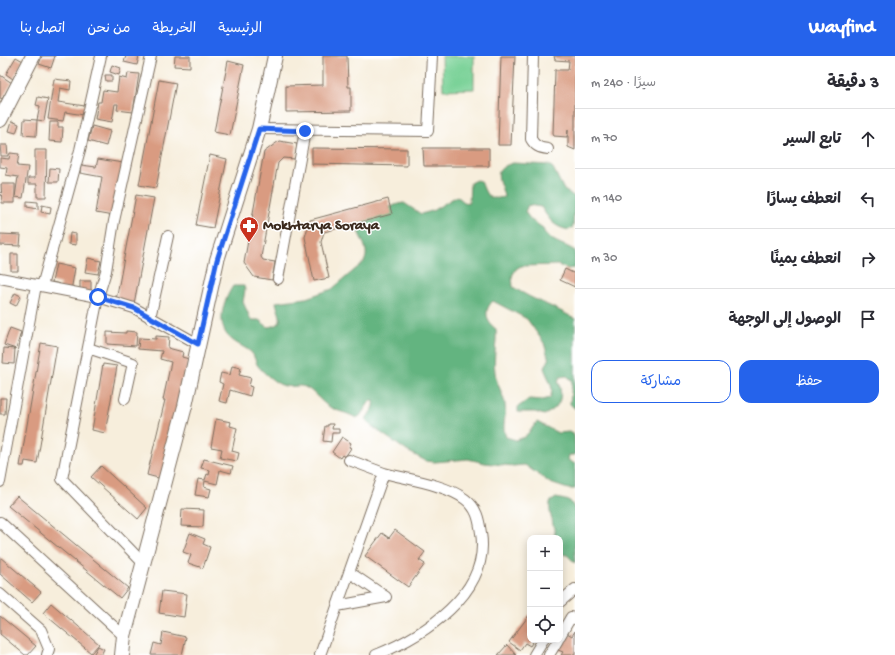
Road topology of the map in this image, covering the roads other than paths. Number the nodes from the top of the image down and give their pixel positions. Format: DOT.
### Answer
graph roads {
  1 [pos="33,56"];
  2 [pos="102,56"];
  3 [pos="151,56"];
  4 [pos="275,56"];
  5 [pos="432,56"];
  6 [pos="533,56"];
  7 [pos="0,120"];
  8 [pos="259,129"];
  9 [pos="305,131"];
  10 [pos="548,149"];
  11 [pos="168,236"];
  12 [pos="0,278"];
  13 [pos="278,279"];
  14 [pos="39,286"];
  15 [pos="98,297"];
  16 [pos="150,318"];
  17 [pos="198,344"];
  18 [pos="88,348"];
  19 [pos="125,399"];
  20 [pos="349,460"];
  21 [pos="384,473"];
  22 [pos="0,482"];
  23 [pos="0,522"];
  24 [pos="144,564"];
  25 [pos="349,572"];
  26 [pos="575,589"];
  27 [pos="0,594"];
  28 [pos="563,599"];
  29 [pos="337,606"];
  30 [pos="575,619"];
  31 [pos="563,631"];
  32 [pos="124,636"];
  33 [pos="541,643"];
  34 [pos="556,643"];
  35 [pos="47,655"];
  36 [pos="122,655"];
  37 [pos="320,655"];
  38 [pos="376,655"];
  39 [pos="534,655"];
  40 [pos="549,655"];
  1 -- 7 [label="street"];
  2 -- 14 [label="street"];
  3 -- 15 [label="street"];
  4 -- 8 [label="street"];
  5 -- 9 [label="street"];
  6 -- 10 [label="street"];
  8 -- 9 [label="street"];
  8 -- 17 [label="street"];
  9 -- 13 [label="street"];
  11 -- 16 [label="street"];
  12 -- 14 [label="street"];
  14 -- 15 [label="street"];
  14 -- 22 [label="street"];
  15 -- 16 [label="street"];
  15 -- 18 [label="street"];
  16 -- 17 [label="street"];
  17 -- 24 [label="street"];
  18 -- 19 [label="street"];
  18 -- 24 [label="street"];
  20 -- 21 [label="street"];
  21 -- 25 [label="street"];
  21 -- 38 [label="street"];
  23 -- 32 [label="street"];
  24 -- 32 [label="street"];
  25 -- 29 [label="street"];
  25 -- 29 [label="street"];
  26 -- 28 [label="street"];
  27 -- 35 [label="street"];
  29 -- 37 [label="street"];
  30 -- 31 [label="street"];
  32 -- 36 [label="street"];
  33 -- 39 [label="street"];
  34 -- 40 [label="street"];
}
